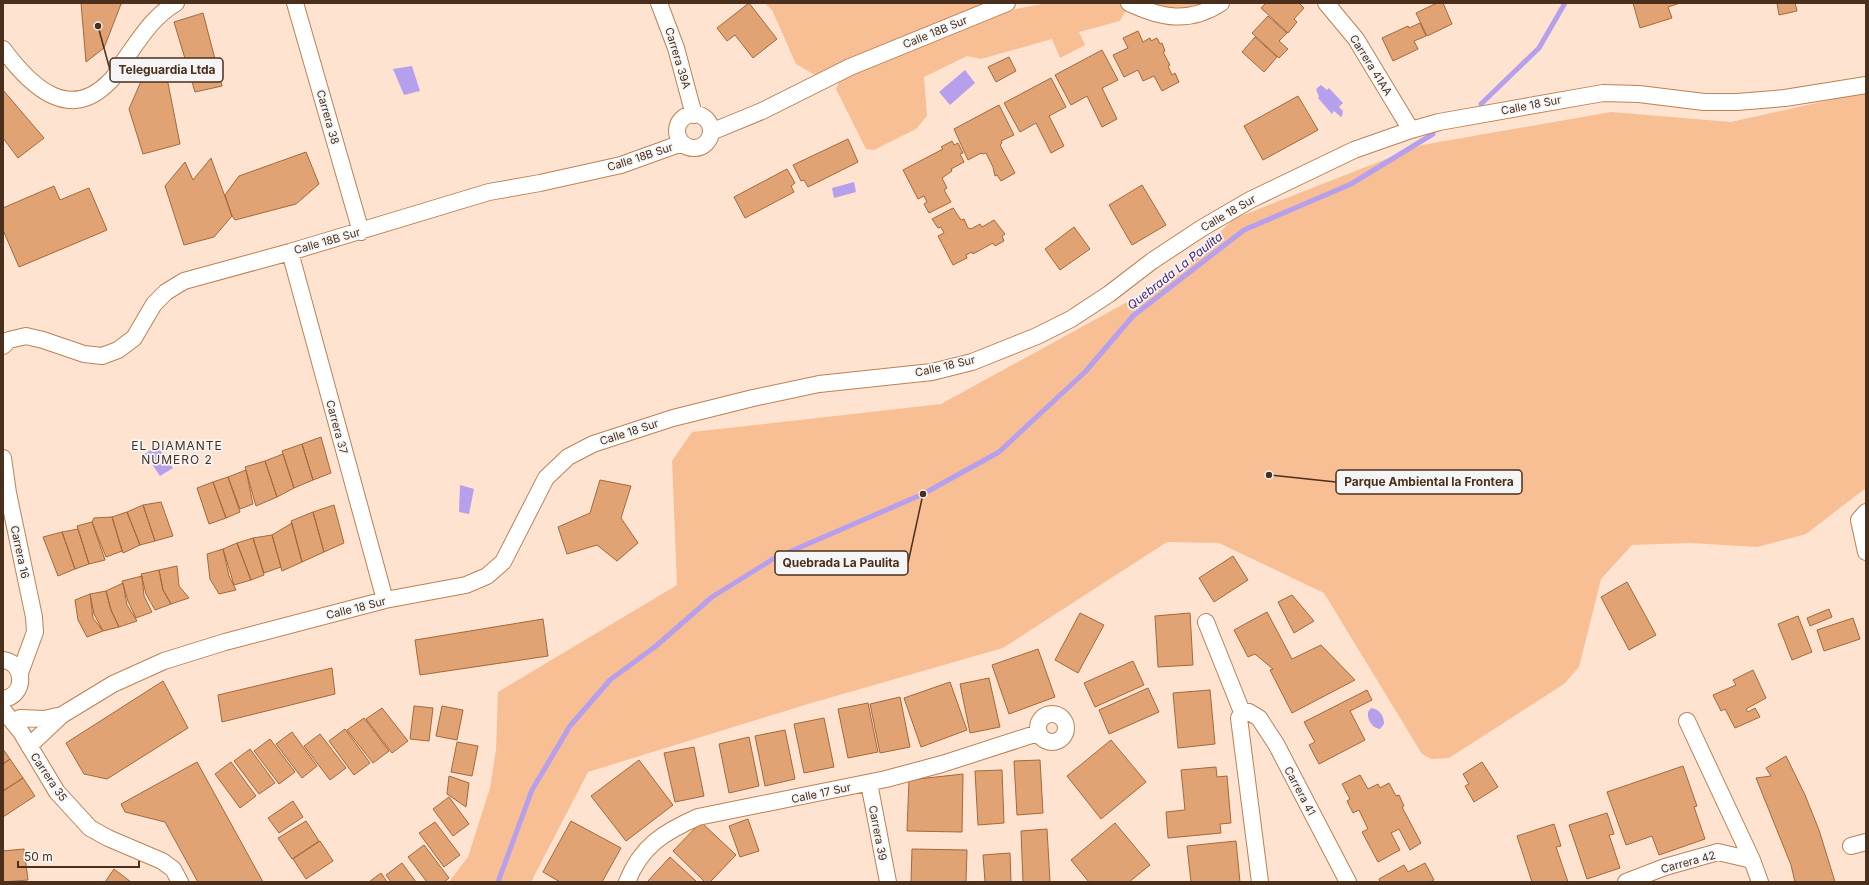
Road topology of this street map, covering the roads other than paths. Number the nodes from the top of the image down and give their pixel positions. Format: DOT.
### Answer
graph roads {
  1 [pos="176,3"];
  2 [pos="295,3"];
  3 [pos="659,3"];
  4 [pos="1007,3"];
  5 [pos="1129,3"];
  6 [pos="1221,3"];
  7 [pos="1326,3"];
  8 [pos="3,49"];
  9 [pos="1866,85"];
  10 [pos="694,115"];
  11 [pos="1411,130"];
  12 [pos="711,132"];
  13 [pos="682,143"];
  14 [pos="361,232"];
  15 [pos="290,252"];
  16 [pos="3,346"];
  17 [pos="3,458"];
  18 [pos="1866,512"];
  19 [pos="1866,552"];
  20 [pos="385,600"];
  21 [pos="1206,622"];
  22 [pos="31,645"];
  23 [pos="5,660"];
  24 [pos="20,673"];
  25 [pos="10,695"];
  26 [pos="3,710"];
  27 [pos="1242,712"];
  28 [pos="62,715"];
  29 [pos="1687,721"];
  30 [pos="20,725"];
  31 [pos="1038,733"];
  32 [pos="29,746"];
  33 [pos="869,783"];
  34 [pos="1752,860"];
  35 [pos="180,882"];
  36 [pos="627,882"];
  37 [pos="888,882"];
  38 [pos="1260,882"];
  39 [pos="1348,882"];
  40 [pos="1626,882"];
  41 [pos="1760,882"];
  1 -- 8 [label="street"];
  2 -- 14 [label="street, Carrera 38"];
  3 -- 10 [label="street, Carrera 39A"];
  4 -- 12 [label="street, Calle 18B Sur"];
  5 -- 6 [label="street"];
  7 -- 11 [label="street, Carrera 41AA"];
  9 -- 11 [label="street, Calle 18 Sur"];
  10 -- 12 [label="street"];
  10 -- 13 [label="street"];
  11 -- 20 [label="street, Calle 18 Sur"];
  12 -- 13 [label="street"];
  13 -- 14 [label="street, Calle 18B Sur"];
  14 -- 15 [label="street, Calle 18B Sur"];
  15 -- 16 [label="street, Calle 18B Sur"];
  15 -- 20 [label="street, Carrera 37"];
  17 -- 22 [label="street, Carrera 16"];
  18 -- 19 [label="street"];
  20 -- 28 [label="street, Calle 18 Sur"];
  21 -- 27 [label="street"];
  22 -- 23 [label="street"];
  22 -- 24 [label="street, Carrera 16"];
  23 -- 24 [label="street"];
  24 -- 25 [label="street, Carrera 16"];
  25 -- 30 [label="street, Carrera 35"];
  26 -- 30 [label="street, Carrera 35"];
  27 -- 38 [label="street"];
  27 -- 39 [label="street, Carrera 41"];
  28 -- 30 [label="street, Calle 18 Sur"];
  28 -- 32 [label="street, Calle 18 Sur"];
  29 -- 34 [label="street"];
  30 -- 32 [label="street, Carrera 35"];
  31 -- 33 [label="street, Calle 17 Sur"];
  32 -- 35 [label="street, Carrera 35"];
  33 -- 36 [label="street, Calle 17 Sur"];
  33 -- 37 [label="street, Carrera 39"];
  34 -- 40 [label="street, Carrera 42"];
  34 -- 41 [label="street"];
}
